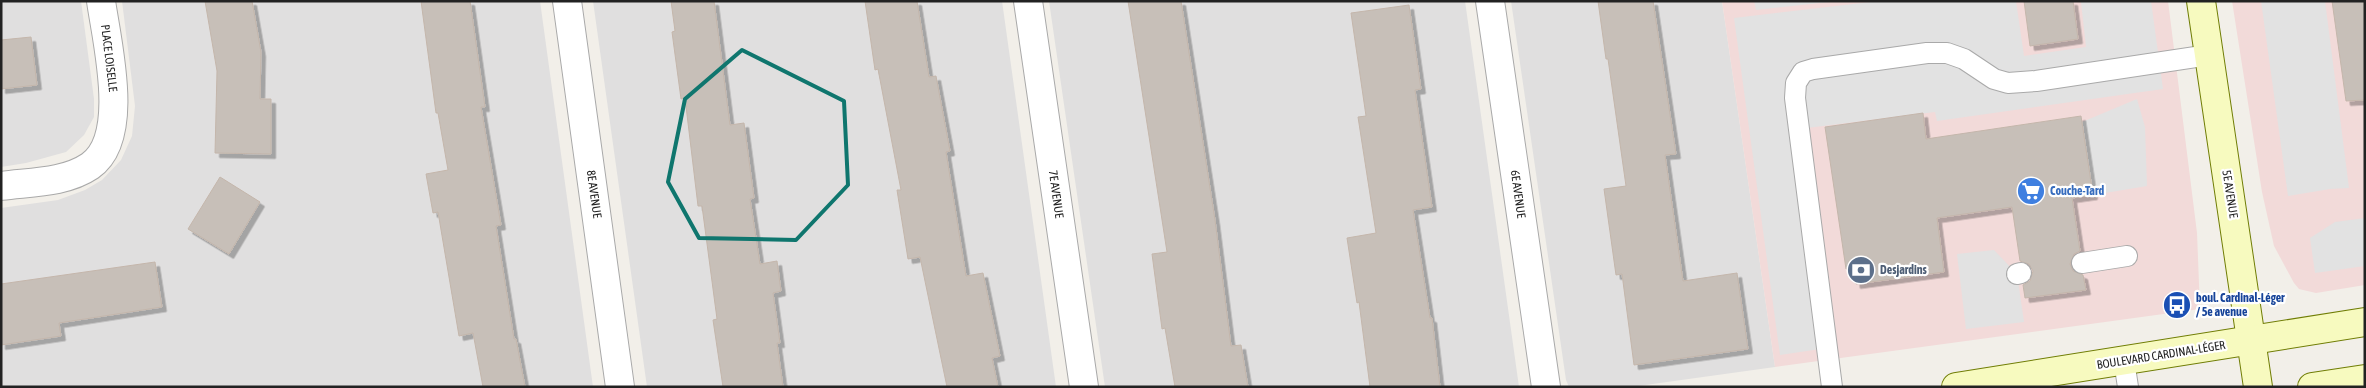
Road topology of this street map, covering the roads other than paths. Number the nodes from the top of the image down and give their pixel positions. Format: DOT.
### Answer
graph roads {
  1 [pos="102,1"];
  2 [pos="567,1"];
  3 [pos="1028,1"];
  4 [pos="1490,1"];
  5 [pos="2201,1"];
  6 [pos="2209,55"];
  7 [pos="1,186"];
  8 [pos="2127,256"];
  9 [pos="2082,263"];
  10 [pos="2365,322"];
  11 [pos="2252,341"];
  12 [pos="2126,374"];
  13 [pos="2365,379"];
  14 [pos="2030,381"];
  15 [pos="620,387"];
  16 [pos="1084,387"];
  17 [pos="1546,387"];
  18 [pos="1832,387"];
  19 [pos="1956,387"];
  20 [pos="2258,387"];
  21 [pos="2312,387"];
  1 -- 7 [label="street, PLACE LOISELLE"];
  2 -- 15 [label="street, 8E AVENUE"];
  3 -- 16 [label="street, 7E AVENUE"];
  4 -- 17 [label="street, 6E AVENUE"];
  5 -- 6 [label="street, 5E AVENUE"];
  6 -- 11 [label="street, 5E AVENUE"];
  6 -- 18 [label="lane"];
  8 -- 9 [label="lane"];
  10 -- 11 [label="street, BOULEVARD CARDINAL-LÉGER"];
  11 -- 12 [label="street, BOULEVARD CARDINAL-LÉGER"];
  11 -- 20 [label="street, 5E AVENUE"];
  12 -- 14 [label="street, BOULEVARD CARDINAL-LÉGER"];
  13 -- 21 [label="street"];
  14 -- 19 [label="street, BOULEVARD CARDINAL-LÉGER"];
}
